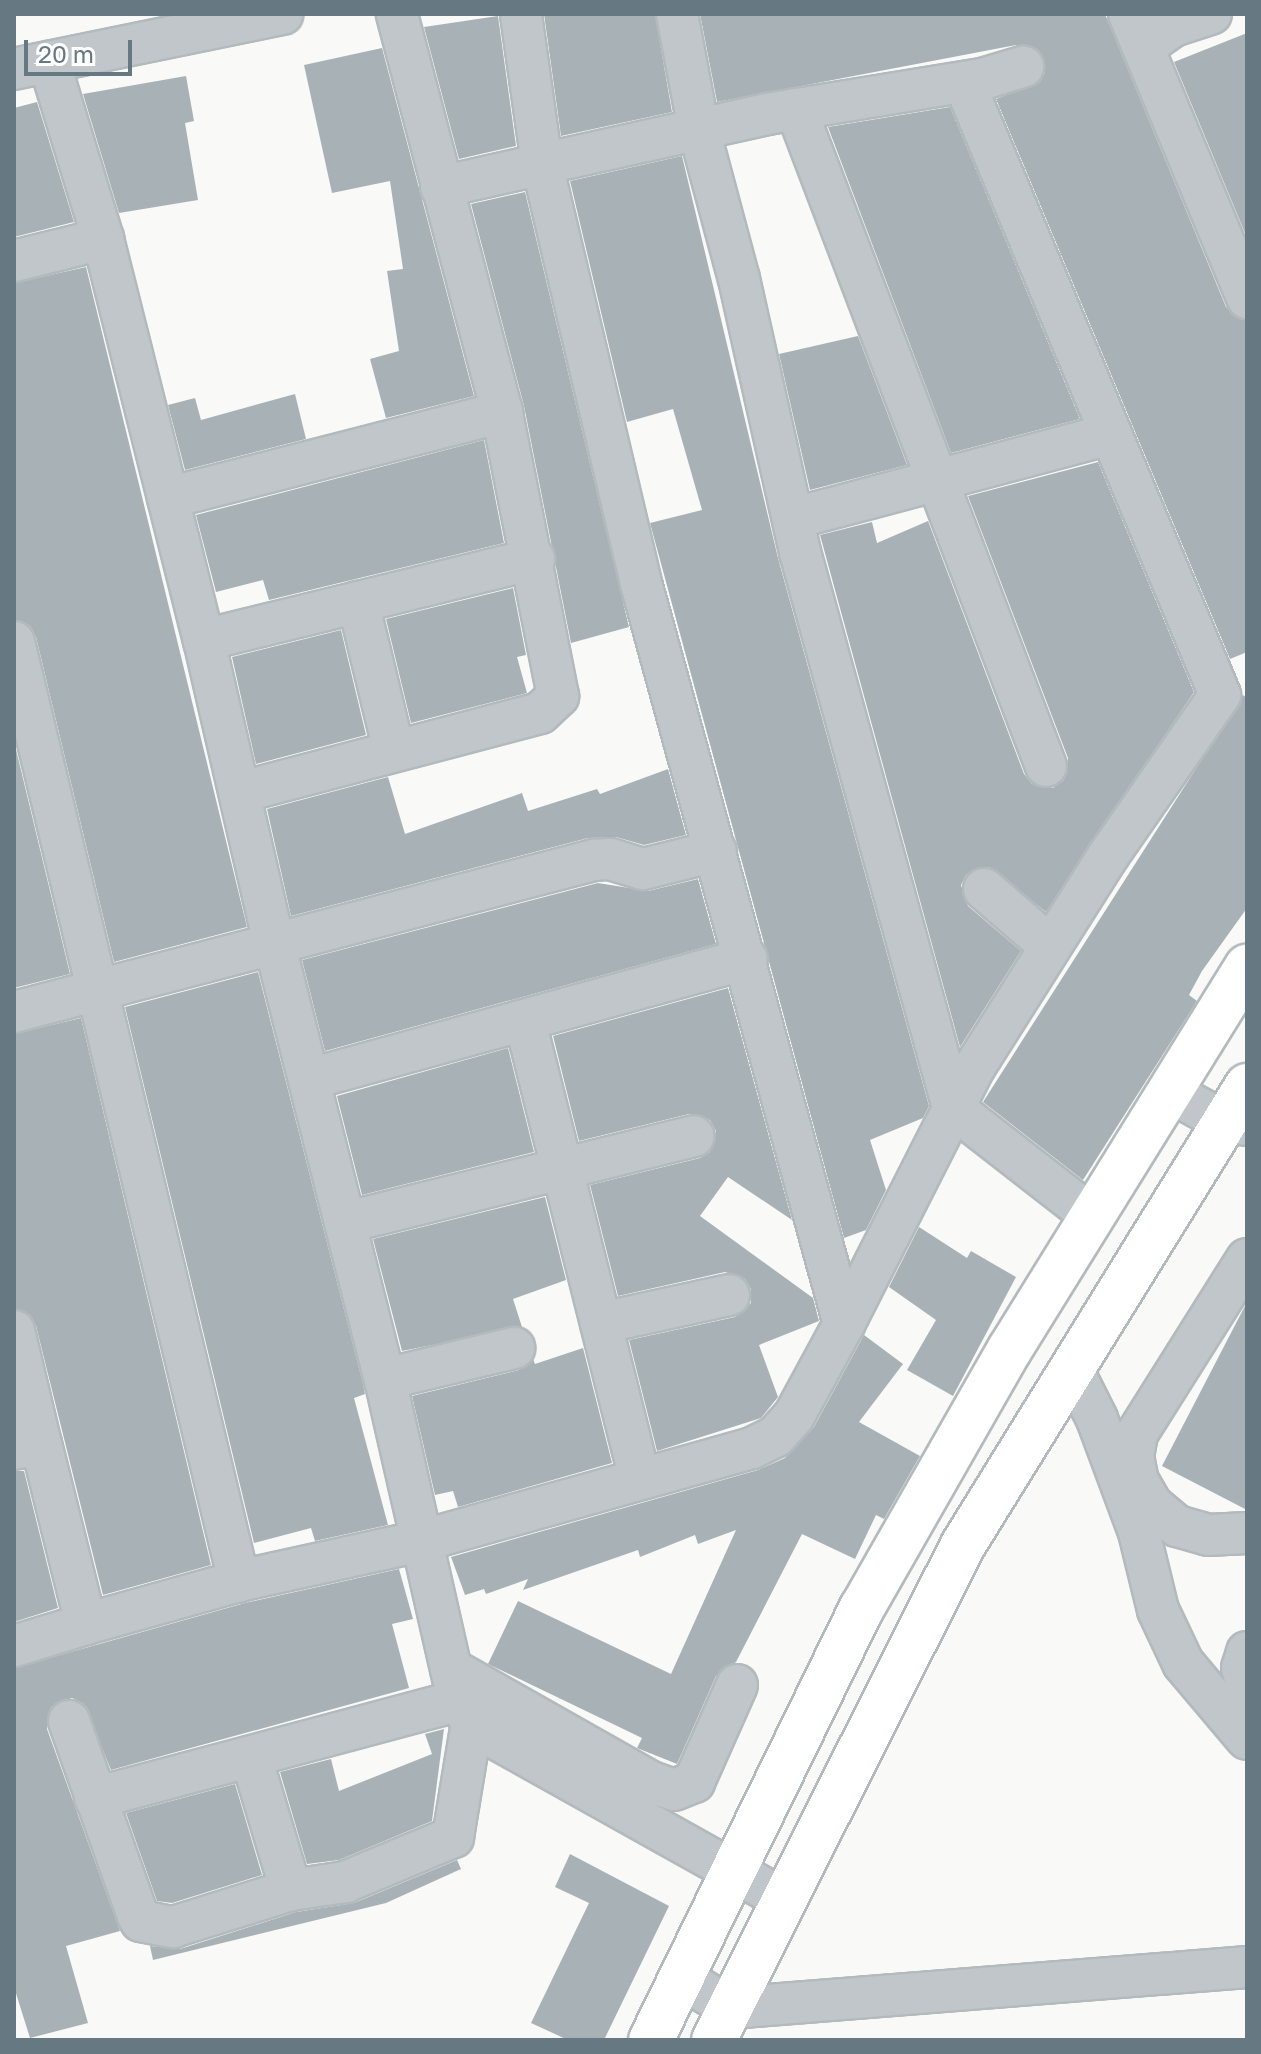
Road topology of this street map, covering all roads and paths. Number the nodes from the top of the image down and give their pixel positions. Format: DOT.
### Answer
graph roads {
  1 [pos="397,14"];
  2 [pos="521,14"];
  3 [pos="677,14"];
  4 [pos="1211,14"];
  5 [pos="271,15"];
  6 [pos="1136,30"];
  7 [pos="32,66"];
  8 [pos="1023,67"];
  9 [pos="964,82"];
  10 [pos="796,109"];
  11 [pos="699,130"];
  12 [pos="542,164"];
  13 [pos="441,187"];
  14 [pos="103,239"];
  15 [pos="14,261"];
  16 [pos="1247,298"];
  17 [pos="502,412"];
  18 [pos="1108,435"];
  19 [pos="939,484"];
  20 [pos="168,498"];
  21 [pos="795,518"];
  22 [pos="534,559"];
  23 [pos="358,602"];
  24 [pos="204,640"];
  25 [pos="14,642"];
  26 [pos="394,751"];
  27 [pos="1046,766"];
  28 [pos="241,792"];
  29 [pos="716,851"];
  30 [pos="984,889"];
  31 [pos="275,944"];
  32 [pos="1050,946"];
  33 [pos="747,959"];
  34 [pos="1247,967"];
  35 [pos="101,990"];
  36 [pos="14,1012"];
  37 [pos="525,1021"];
  38 [pos="310,1079"];
  39 [pos="1247,1086"];
  40 [pos="1170,1092"];
  41 [pos="953,1108"];
  42 [pos="1236,1124"];
  43 [pos="694,1136"];
  44 [pos="562,1169"];
  45 [pos="1093,1217"];
  46 [pos="347,1222"];
  47 [pos="1247,1259"];
  48 [pos="729,1295"];
  49 [pos="601,1323"];
  50 [pos="844,1324"];
  51 [pos="14,1331"];
  52 [pos="514,1348"];
  53 [pos="1072,1369"];
  54 [pos="385,1379"];
  55 [pos="27,1446"];
  56 [pos="640,1479"];
  57 [pos="1247,1533"];
  58 [pos="421,1541"];
  59 [pos="239,1581"];
  60 [pos="86,1624"];
  61 [pos="14,1646"];
  62 [pos="1247,1652"];
  63 [pos="737,1685"];
  64 [pos="1247,1685"];
  65 [pos="460,1697"];
  66 [pos="69,1721"];
  67 [pos="1247,1739"];
  68 [pos="251,1757"];
  69 [pos="95,1798"];
  70 [pos="731,1872"];
  71 [pos="291,1890"];
  72 [pos="785,1900"];
  73 [pos="1247,1967"];
  74 [pos="681,1977"];
  75 [pos="722,2024"];
  76 [pos="651,2040"];
  1 -- 13 [label="street"];
  2 -- 12 [label="street"];
  3 -- 11 [label="street"];
  4 -- 6 [label="street"];
  5 -- 7 [label="street"];
  6 -- 16 [label="street"];
  7 -- 14 [label="street"];
  8 -- 9 [label="street"];
  9 -- 10 [label="street"];
  9 -- 18 [label="street"];
  10 -- 11 [label="street"];
  10 -- 19 [label="street"];
  11 -- 12 [label="street"];
  11 -- 21 [label="street"];
  12 -- 13 [label="street"];
  12 -- 29 [label="street"];
  13 -- 17 [label="street"];
  14 -- 15 [label="street"];
  14 -- 20 [label="street"];
  17 -- 20 [label="street"];
  17 -- 22 [label="street"];
  18 -- 19 [label="street"];
  18 -- 32 [label="street"];
  19 -- 21 [label="street"];
  19 -- 27 [label="street"];
  20 -- 24 [label="street"];
  21 -- 41 [label="street"];
  22 -- 23 [label="street"];
  22 -- 26 [label="street"];
  23 -- 24 [label="street"];
  23 -- 26 [label="street"];
  24 -- 28 [label="street"];
  25 -- 35 [label="street"];
  26 -- 28 [label="street"];
  28 -- 31 [label="street"];
  29 -- 31 [label="street"];
  29 -- 33 [label="street"];
  30 -- 32 [label="street"];
  31 -- 35 [label="street"];
  31 -- 38 [label="street"];
  32 -- 41 [label="street"];
  33 -- 37 [label="street"];
  33 -- 50 [label="street"];
  34 -- 40 [label="main road"];
  35 -- 36 [label="street"];
  35 -- 59 [label="street"];
  37 -- 38 [label="street"];
  37 -- 44 [label="street"];
  38 -- 46 [label="street"];
  39 -- 42 [label="main road"];
  40 -- 42 [label="street"];
  40 -- 45 [label="main road"];
  41 -- 45 [label="street"];
  41 -- 50 [label="street"];
  42 -- 53 [label="main road"];
  43 -- 44 [label="street"];
  44 -- 46 [label="street"];
  44 -- 49 [label="street"];
  45 -- 70 [label="main road"];
  46 -- 54 [label="street"];
  47 -- 57 [label="street"];
  48 -- 49 [label="street"];
  49 -- 56 [label="street"];
  50 -- 56 [label="street"];
  51 -- 55 [label="street"];
  52 -- 54 [label="street"];
  53 -- 67 [label="street"];
  53 -- 72 [label="main road"];
  54 -- 58 [label="street"];
  55 -- 60 [label="street"];
  56 -- 58 [label="street"];
  58 -- 59 [label="street"];
  58 -- 65 [label="street"];
  59 -- 60 [label="street"];
  60 -- 61 [label="street"];
  62 -- 64 [label="street"];
  63 -- 65 [label="street"];
  65 -- 68 [label="street"];
  65 -- 70 [label="street"];
  65 -- 71 [label="street"];
  66 -- 69 [label="street"];
  68 -- 69 [label="street"];
  68 -- 71 [label="street"];
  69 -- 71 [label="street"];
  70 -- 72 [label="street"];
  70 -- 74 [label="main road"];
  72 -- 75 [label="main road"];
  73 -- 75 [label="street"];
  74 -- 75 [label="street"];
  74 -- 76 [label="main road"];
}
